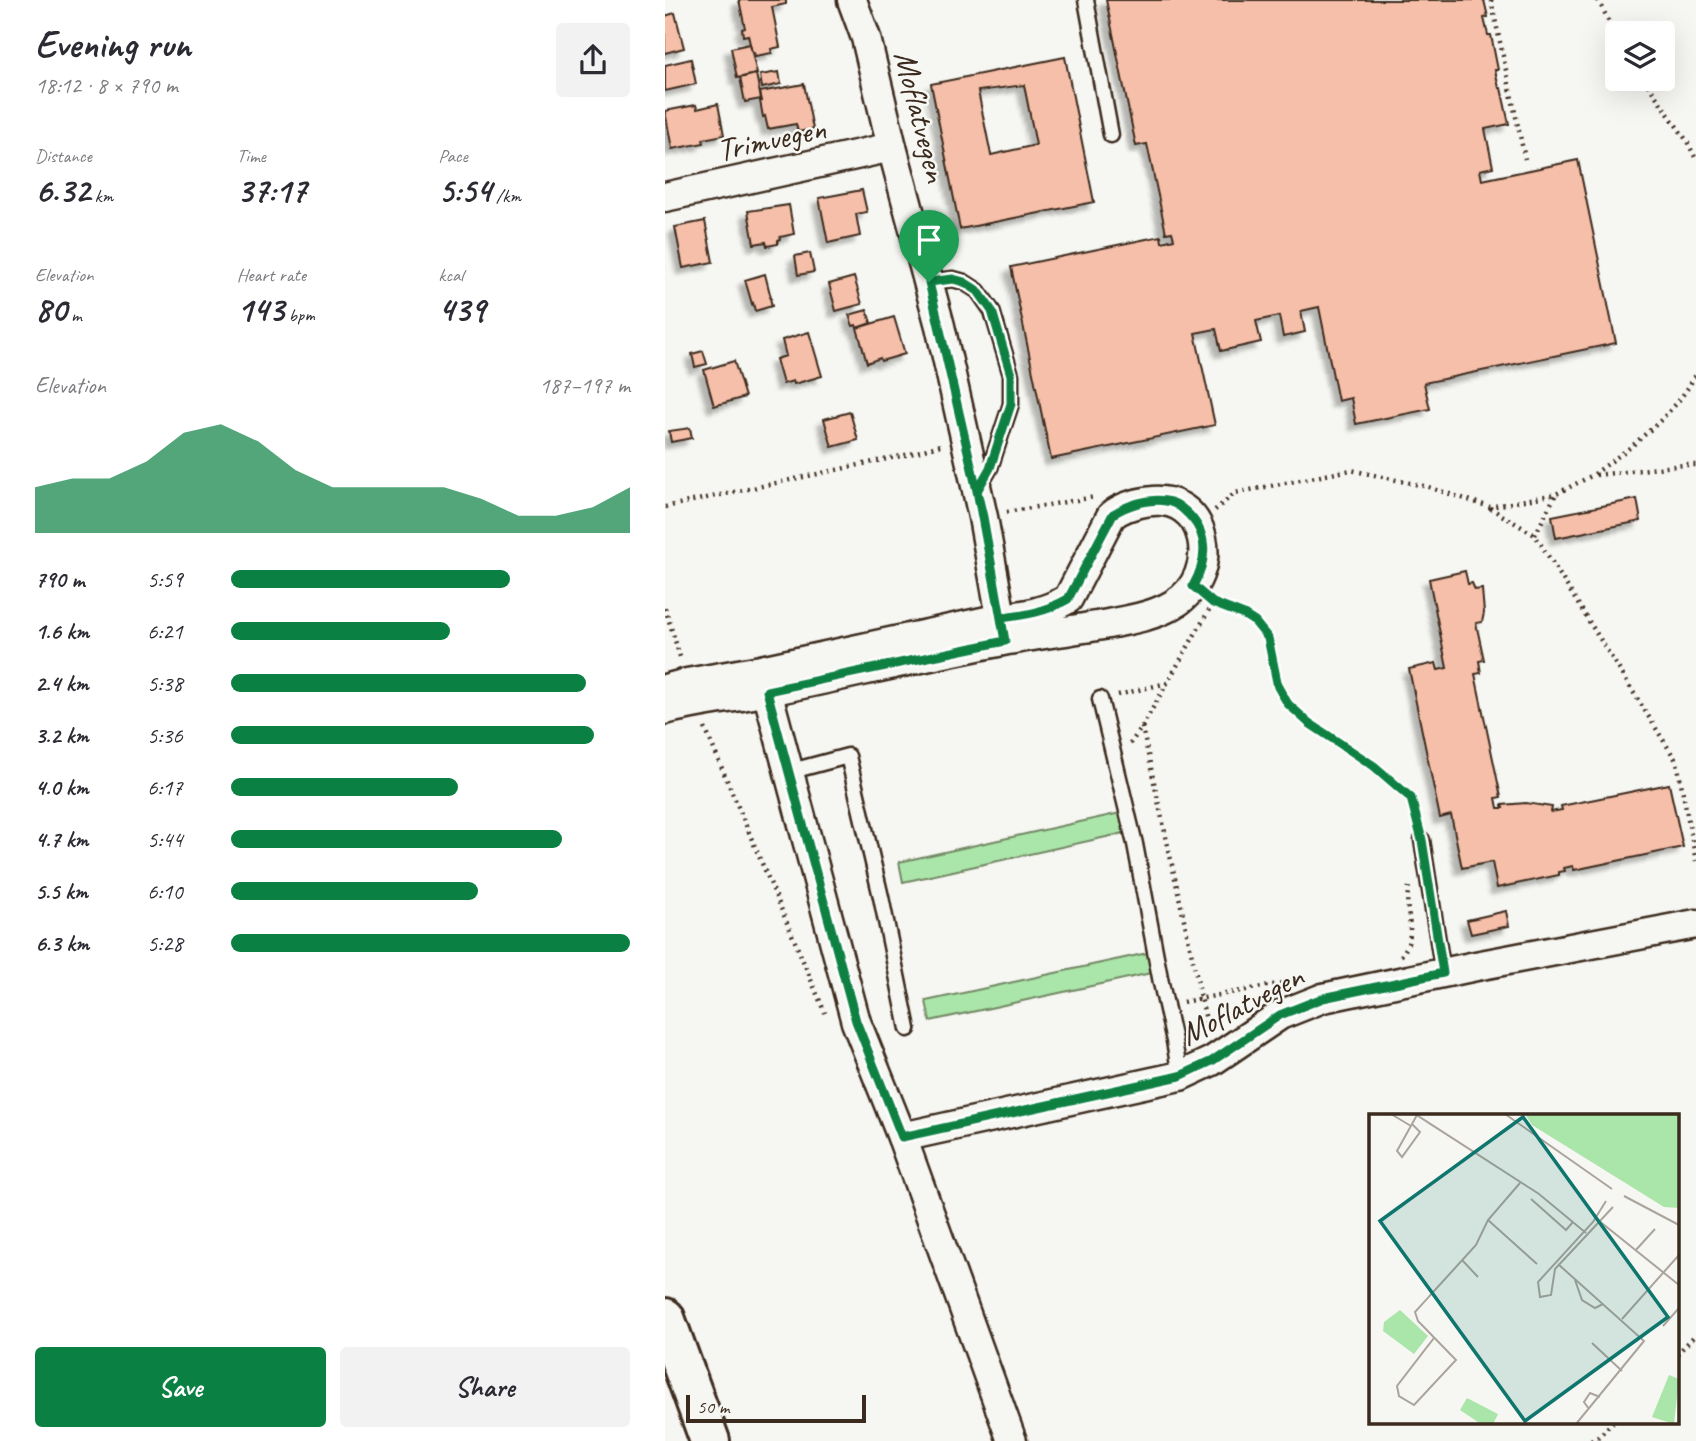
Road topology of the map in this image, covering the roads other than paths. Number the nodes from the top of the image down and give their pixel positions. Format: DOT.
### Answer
graph roads {
  1 [pos="852,0"];
  2 [pos="1086,0"];
  3 [pos="1111,135"];
  4 [pos="892,147"];
  5 [pos="665,197"];
  6 [pos="929,282"];
  7 [pos="977,491"];
  8 [pos="1003,629"];
  9 [pos="764,681"];
  10 [pos="665,689"];
  11 [pos="1101,699"];
  12 [pos="665,710"];
  13 [pos="788,772"];
  14 [pos="1422,840"];
  15 [pos="1696,924"];
  16 [pos="1443,973"];
  17 [pos="908,1029"];
  18 [pos="1180,1076"];
  19 [pos="902,1137"];
  20 [pos="665,1318"];
  21 [pos="711,1441"];
  22 [pos="1012,1441"];
  1 -- 4 [label="street, Moflatvegen"];
  2 -- 3 [label="lane"];
  4 -- 5 [label="street, Trimvegen"];
  4 -- 6 [label="street, Moflatvegen"];
  6 -- 7 [label="street, Moflatvegen"];
  6 -- 7 [label="lane"];
  7 -- 8 [label="street, Moflatvegen"];
  8 -- 8 [label="street"];
  8 -- 9 [label="street"];
  9 -- 10 [label="street"];
  9 -- 12 [label="street"];
  9 -- 13 [label="street"];
  11 -- 18 [label="lane"];
  13 -- 17 [label="lane"];
  13 -- 19 [label="street"];
  14 -- 16 [label="lane"];
  15 -- 16 [label="street, Moflatvegen"];
  16 -- 18 [label="street, Moflatvegen"];
  18 -- 19 [label="street, Moflatvegen"];
  19 -- 22 [label="street"];
  20 -- 21 [label="highway"];
}
